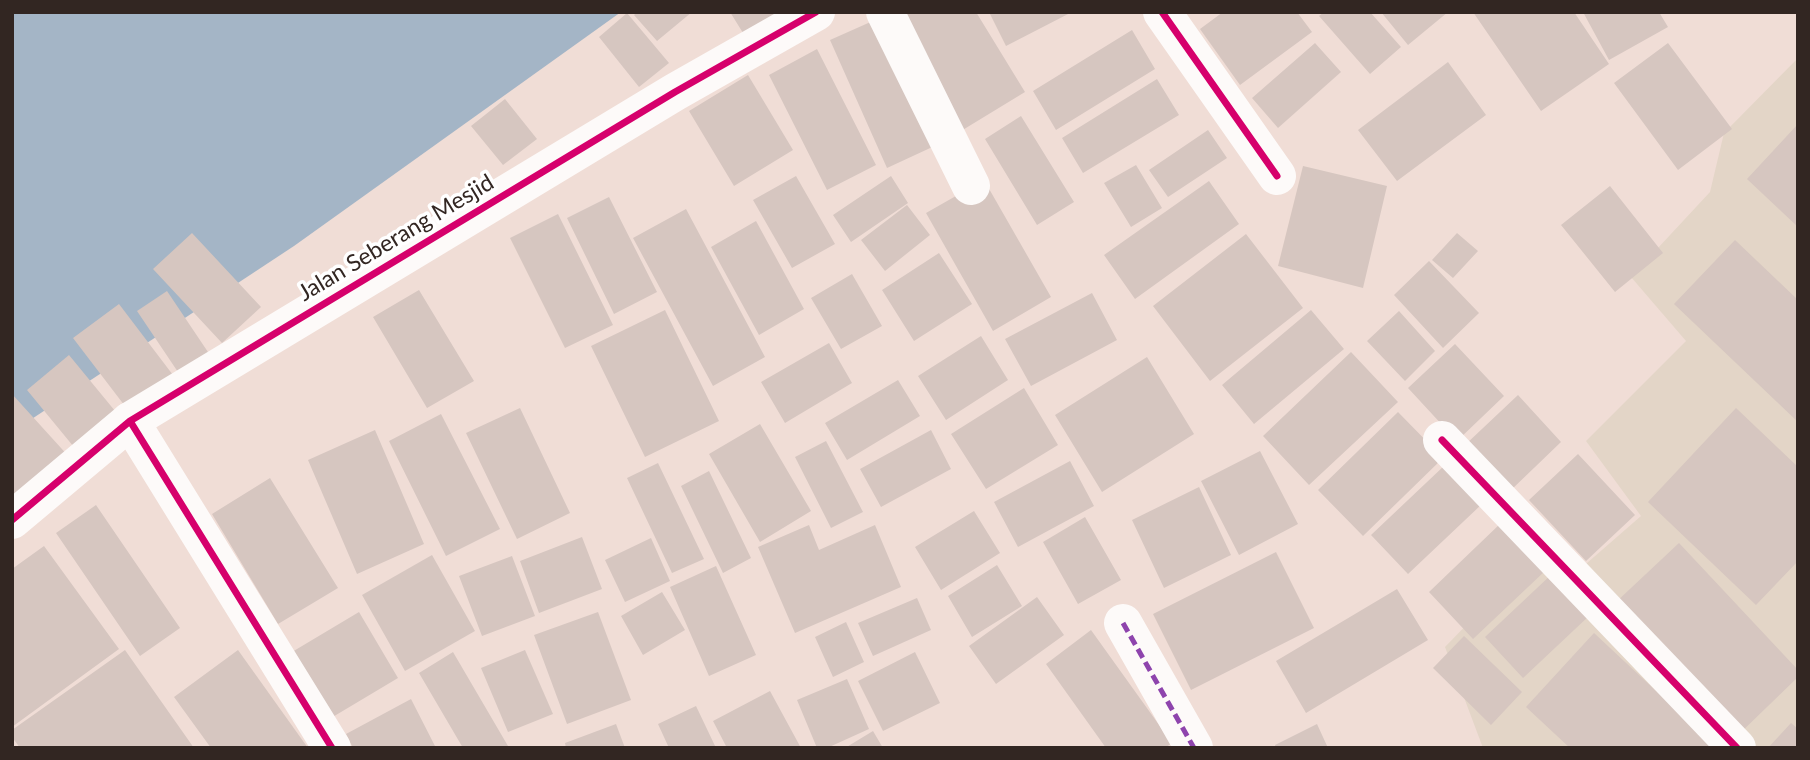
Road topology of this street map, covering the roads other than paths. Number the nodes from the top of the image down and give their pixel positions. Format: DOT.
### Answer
graph roads {
  1 [pos="816,12"];
  2 [pos="885,12"];
  3 [pos="1162,12"];
  4 [pos="1277,176"];
  5 [pos="971,186"];
  6 [pos="130,421"];
  7 [pos="1442,440"];
  8 [pos="12,520"];
  9 [pos="1123,623"];
  10 [pos="332,748"];
  11 [pos="1194,748"];
  12 [pos="1737,748"];
  1 -- 6 [label="street, Jalan Seberang Mesjid"];
  2 -- 5 [label="street"];
  3 -- 4 [label="street"];
  6 -- 8 [label="street, Jalan Seberang Mesjid"];
  6 -- 10 [label="street"];
  7 -- 12 [label="street"];
  9 -- 11 [label="street"];
}
